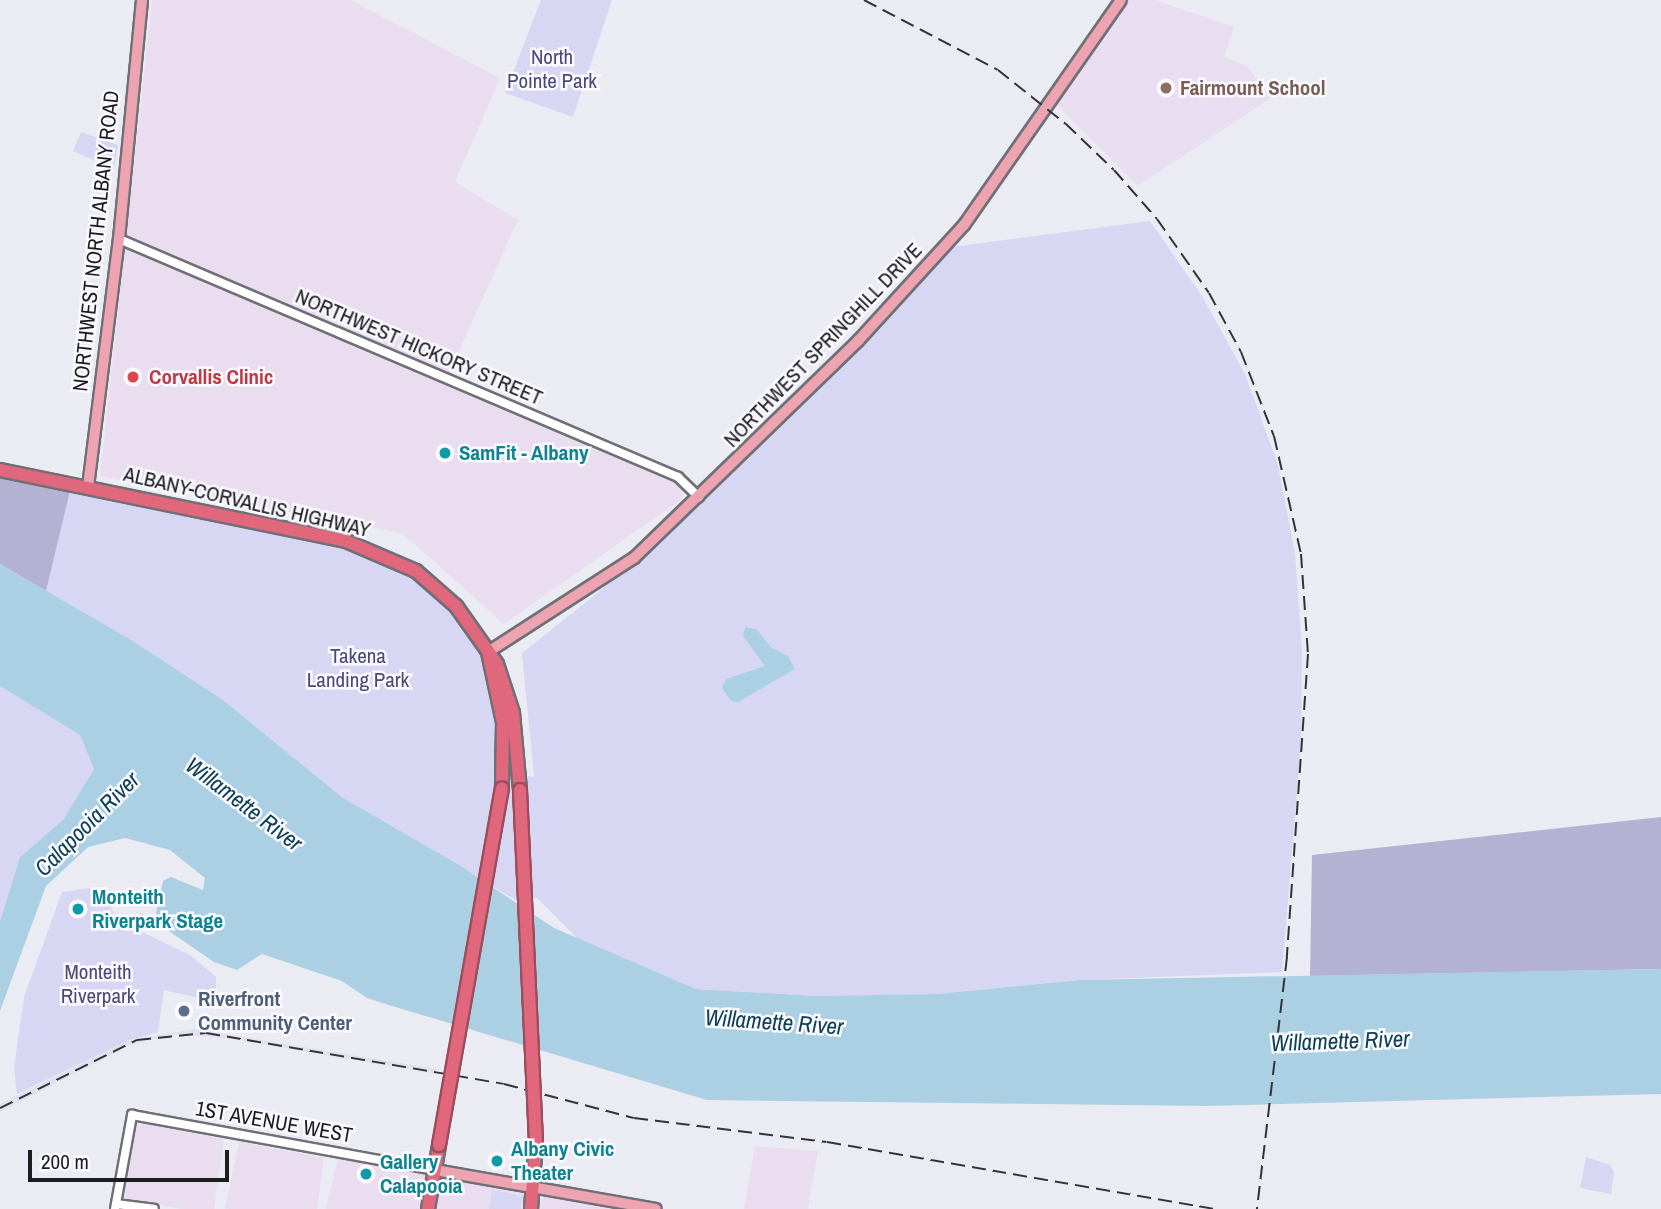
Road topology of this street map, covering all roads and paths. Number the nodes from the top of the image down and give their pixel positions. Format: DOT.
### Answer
graph roads {
  1 [pos="142,0"];
  2 [pos="1121,0"];
  3 [pos="119,239"];
  4 [pos="0,470"];
  5 [pos="88,487"];
  6 [pos="699,497"];
  7 [pos="488,652"];
  8 [pos="435,1170"];
  9 [pos="534,1188"];
  10 [pos="116,1206"];
  11 [pos="154,1209"];
  12 [pos="428,1209"];
  13 [pos="531,1209"];
  14 [pos="656,1209"];
  1 -- 3 [label="main road, NORTHWEST NORTH ALBANY ROAD"];
  2 -- 6 [label="main road, NORTHWEST SPRINGHILL DRIVE"];
  3 -- 5 [label="main road, NORTHWEST NORTH ALBANY ROAD"];
  3 -- 6 [label="street, NORTHWEST HICKORY STREET"];
  4 -- 5 [label="highway, ALBANY-CORVALLIS HIGHWAY"];
  5 -- 7 [label="highway, ALBANY-CORVALLIS HIGHWAY"];
  6 -- 7 [label="main road, NORTHWEST SPRINGHILL DRIVE"];
  7 -- 8 [label="highway, ALBANY-CORVALLIS HIGHWAY, bridge"];
  7 -- 9 [label="highway, ALBANY-CORVALLIS HIGHWAY, bridge"];
  8 -- 9 [label="main road, 1ST AVENUE WEST"];
  8 -- 10 [label="street, 1ST AVENUE WEST"];
  8 -- 12 [label="highway, ALBANY-CORVALLIS HIGHWAY"];
  9 -- 13 [label="highway, ALBANY-CORVALLIS HIGHWAY"];
  9 -- 14 [label="main road, 1ST AVENUE WEST"];
  10 -- 11 [label="street"];
}
